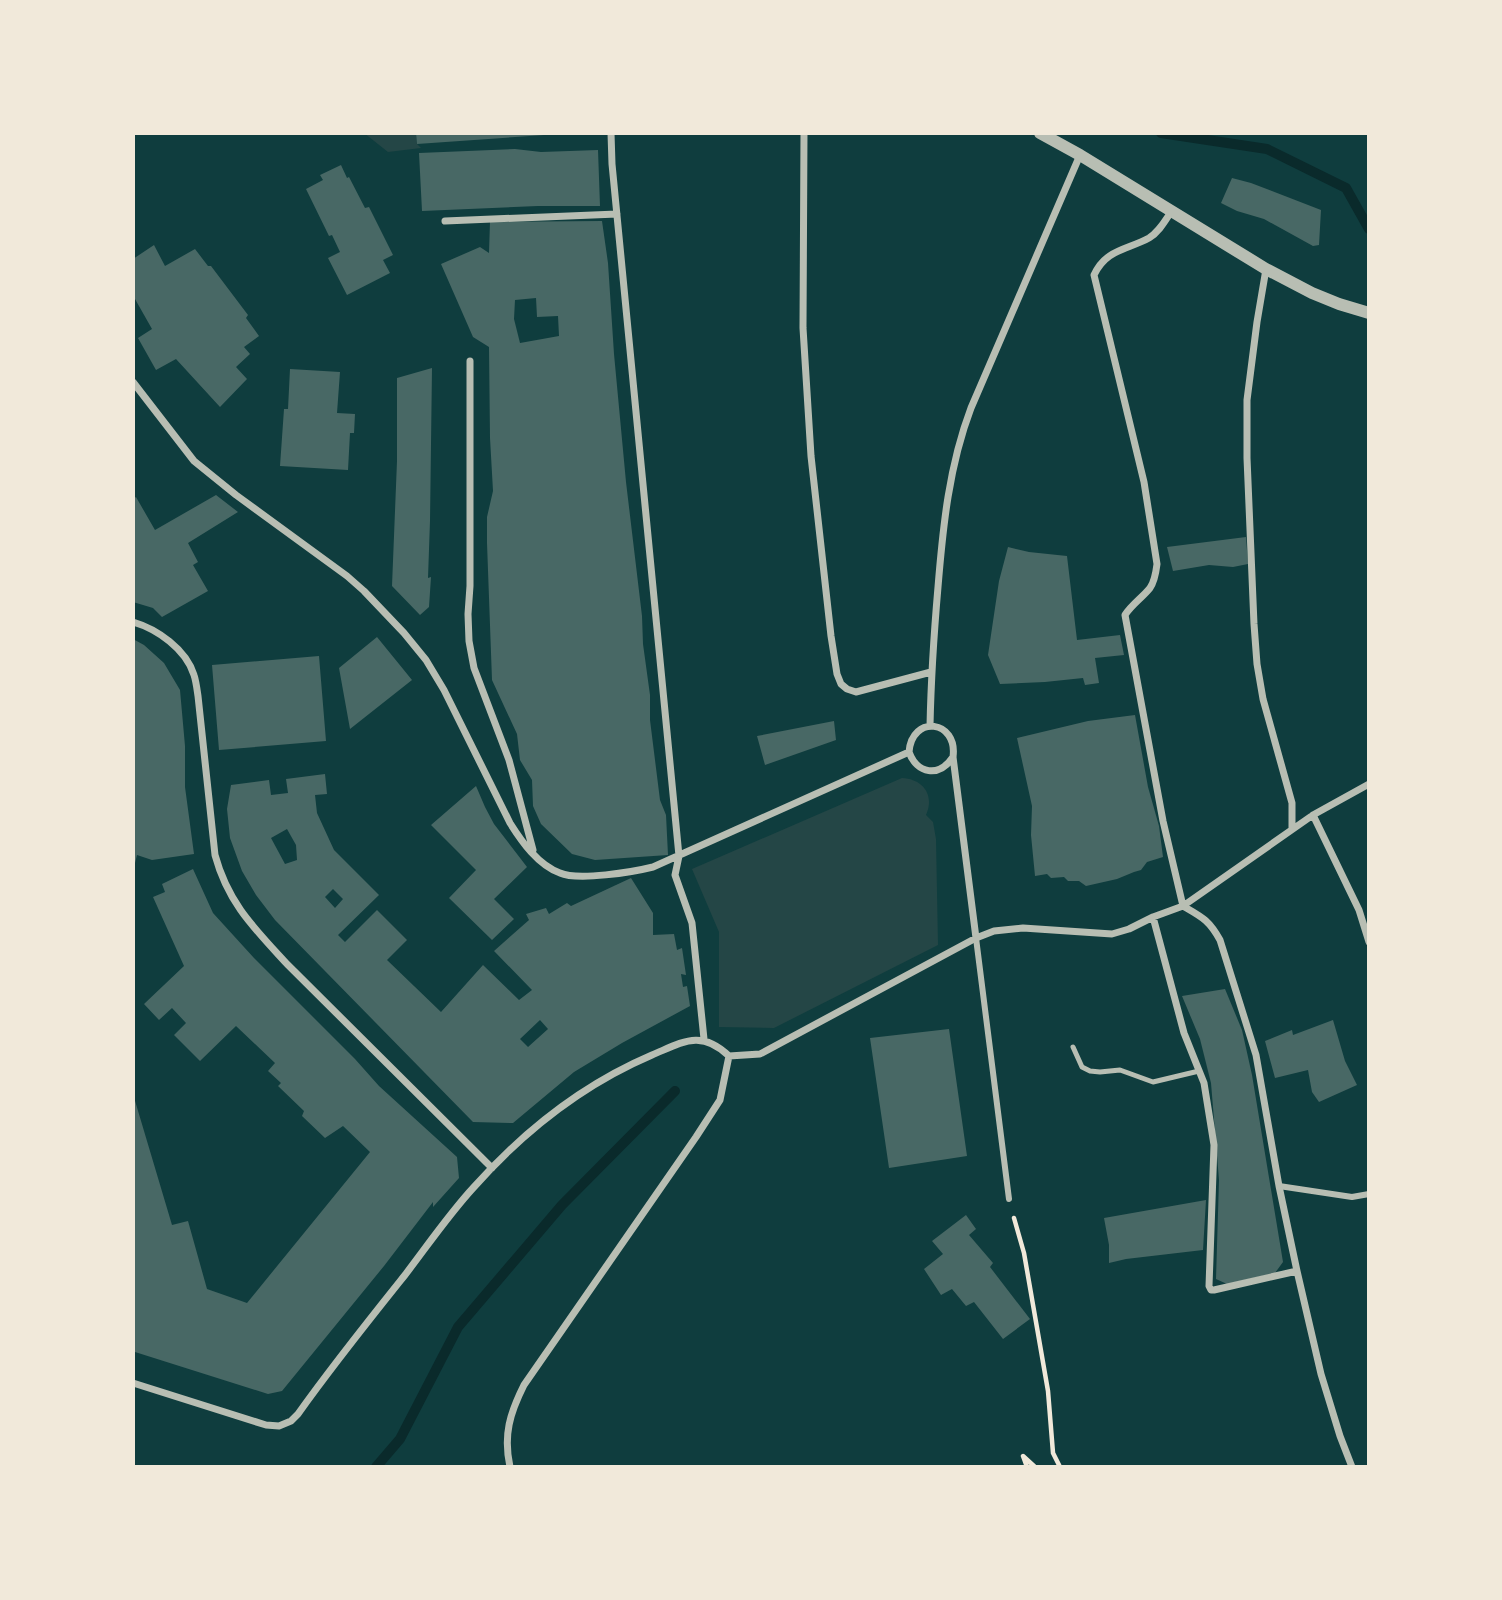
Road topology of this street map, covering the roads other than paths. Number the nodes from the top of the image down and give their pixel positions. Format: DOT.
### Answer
graph roads {
  1 [pos="611,133"];
  2 [pos="804,133"];
  3 [pos="1040,133"];
  4 [pos="1080,155"];
  5 [pos="1171,212"];
  6 [pos="617,214"];
  7 [pos="444,221"];
  8 [pos="1266,269"];
  9 [pos="1369,313"];
  10 [pos="470,361"];
  11 [pos="133,382"];
  12 [pos="133,622"];
  13 [pos="931,672"];
  14 [pos="930,726"];
  15 [pos="909,752"];
  16 [pos="953,757"];
  17 [pos="1369,784"];
  18 [pos="1313,815"];
  19 [pos="1292,829"];
  20 [pos="534,854"];
  21 [pos="678,856"];
  22 [pos="1183,906"];
  23 [pos="1153,918"];
  24 [pos="975,938"];
  25 [pos="1369,942"];
  26 [pos="704,1039"];
  27 [pos="1073,1047"];
  28 [pos="729,1056"];
  29 [pos="1199,1071"];
  30 [pos="492,1168"];
  31 [pos="1279,1186"];
  32 [pos="1369,1194"];
  33 [pos="1009,1199"];
  34 [pos="1297,1271"];
  35 [pos="133,1383"];
  36 [pos="510,1467"];
  37 [pos="1352,1467"];
  1 -- 6 [label="street"];
  2 -- 13 [label="street"];
  3 -- 4 [label="street"];
  4 -- 5 [label="street"];
  4 -- 13 [label="street"];
  5 -- 8 [label="street"];
  5 -- 22 [label="street"];
  6 -- 7 [label="street"];
  6 -- 21 [label="street"];
  8 -- 9 [label="street"];
  8 -- 19 [label="street"];
  10 -- 20 [label="street"];
  11 -- 20 [label="street"];
  12 -- 30 [label="street"];
  13 -- 14 [label="street"];
  14 -- 15 [label="street"];
  14 -- 16 [label="street"];
  15 -- 16 [label="street"];
  15 -- 21 [label="street"];
  16 -- 24 [label="street"];
  17 -- 18 [label="street"];
  18 -- 19 [label="street"];
  18 -- 25 [label="street"];
  19 -- 22 [label="street"];
  20 -- 21 [label="street"];
  21 -- 26 [label="street"];
  22 -- 23 [label="street"];
  22 -- 31 [label="street"];
  23 -- 24 [label="street"];
  23 -- 29 [label="street"];
  24 -- 28 [label="street"];
  24 -- 33 [label="street"];
  26 -- 28 [label="street"];
  26 -- 30 [label="street"];
  27 -- 29 [label="lane"];
  28 -- 36 [label="street"];
  29 -- 34 [label="street"];
  30 -- 35 [label="street"];
  31 -- 32 [label="street"];
  31 -- 34 [label="street"];
  34 -- 37 [label="street"];
}
